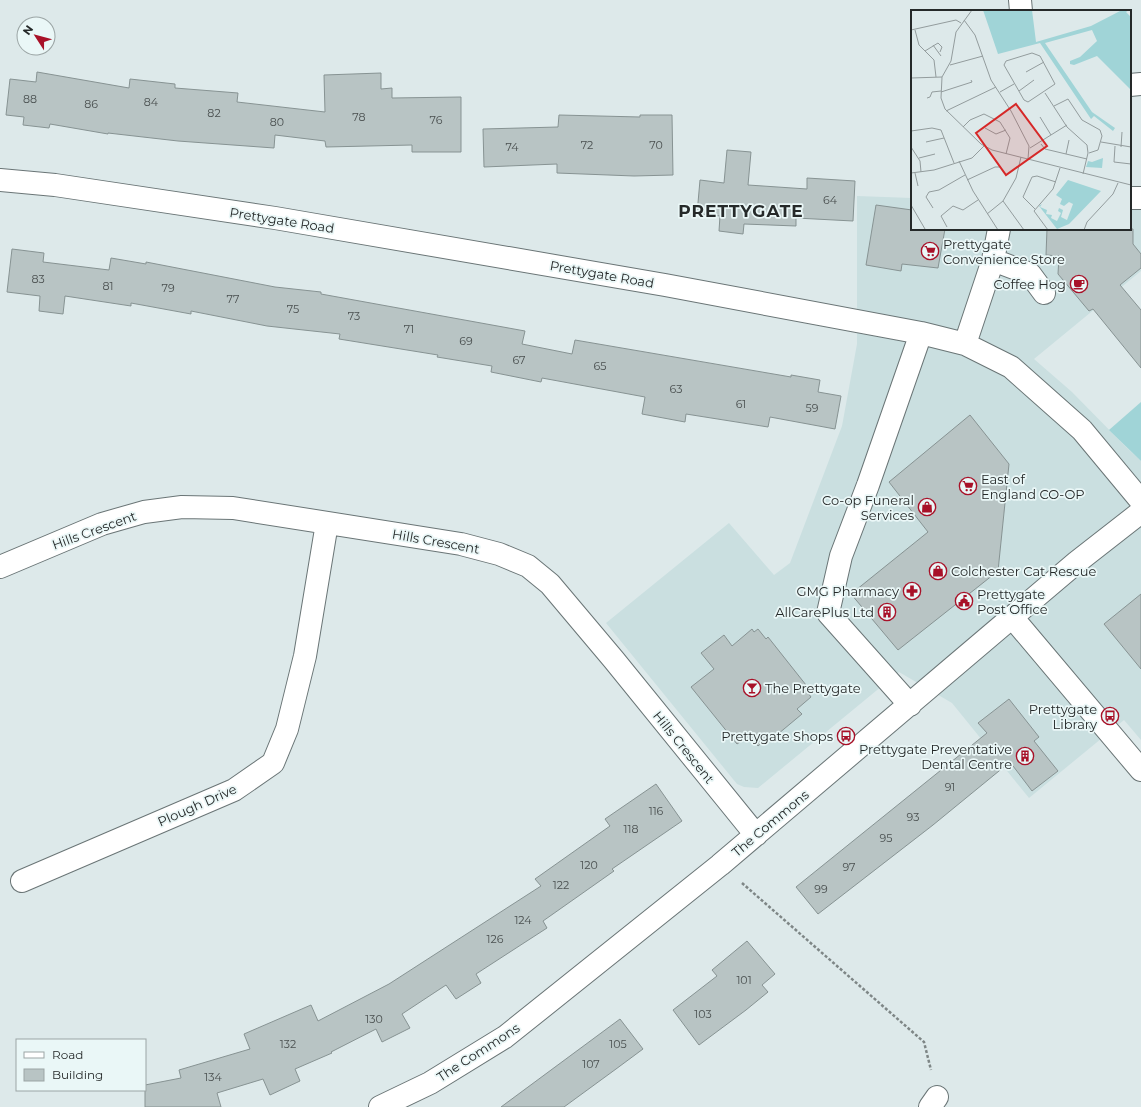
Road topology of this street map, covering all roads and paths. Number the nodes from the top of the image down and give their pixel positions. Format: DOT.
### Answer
graph roads {
  1 [pos="1020,0"];
  2 [pos="1021,10"];
  3 [pos="1141,84"];
  4 [pos="1131,85"];
  5 [pos="0,180"];
  6 [pos="999,230"];
  7 [pos="993,260"];
  8 [pos="1044,293"];
  9 [pos="921,333"];
  10 [pos="965,344"];
  11 [pos="1141,501"];
  12 [pos="1141,512"];
  13 [pos="327,523"];
  14 [pos="0,567"];
  15 [pos="1012,617"];
  16 [pos="910,705"];
  17 [pos="1141,770"];
  18 [pos="756,835"];
  19 [pos="720,864"];
  20 [pos="22,881"];
  21 [pos="934,1102"];
  22 [pos="380,1107"];
  1 -- 2 [label="street"];
  3 -- 4 [label="street"];
  5 -- 9 [label="street, Prettygate Road"];
  6 -- 7 [label="street"];
  7 -- 8 [label="street"];
  7 -- 10 [label="street"];
  9 -- 10 [label="street, Prettygate Road"];
  9 -- 16 [label="street"];
  10 -- 11 [label="street, Prettygate Road"];
  12 -- 15 [label="street, The Commons"];
  13 -- 14 [label="street, Hills Crescent"];
  13 -- 18 [label="street, Hills Crescent"];
  13 -- 20 [label="street, Plough Drive"];
  15 -- 16 [label="street, The Commons"];
  15 -- 17 [label="street"];
  16 -- 18 [label="street, The Commons"];
  18 -- 19 [label="street, The Commons"];
  19 -- 21 [label="path"];
  19 -- 22 [label="street, The Commons"];
}
